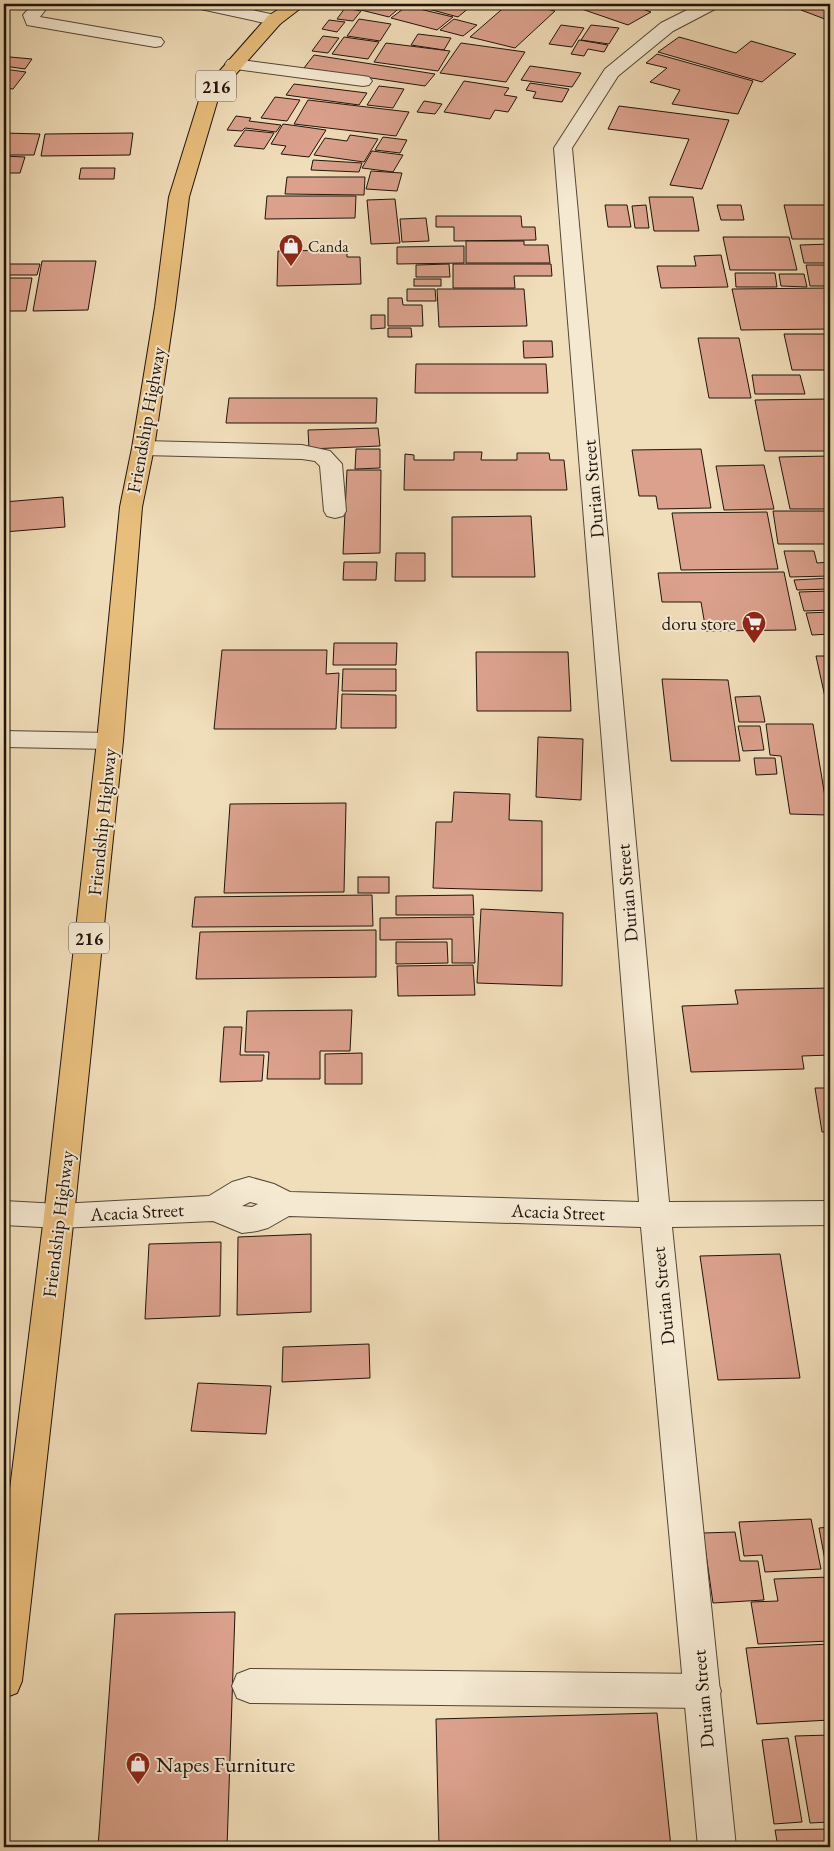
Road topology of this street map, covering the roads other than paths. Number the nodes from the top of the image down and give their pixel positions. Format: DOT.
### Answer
graph roads {
  1 [pos="42,4"];
  2 [pos="202,4"];
  3 [pos="298,4"];
  4 [pos="711,4"];
  5 [pos="274,20"];
  6 [pos="155,42"];
  7 [pos="234,64"];
  8 [pos="362,81"];
  9 [pos="143,448"];
  10 [pos="334,511"];
  11 [pos="4,739"];
  12 [pos="110,741"];
  13 [pos="4,1213"];
  14 [pos="830,1214"];
  15 [pos="655,1215"];
  16 [pos="59,1216"];
  17 [pos="4,1681"];
  18 [pos="250,1686"];
  19 [pos="703,1691"];
  20 [pos="717,1847"];
  1 -- 6 [label="street"];
  2 -- 5 [label="street"];
  3 -- 5 [label="main road, Friendship Highway / 216"];
  4 -- 15 [label="street, Durian Street"];
  5 -- 7 [label="main road, Friendship Highway / 216"];
  7 -- 8 [label="street"];
  7 -- 9 [label="main road, Friendship Highway / 216"];
  9 -- 10 [label="street"];
  9 -- 12 [label="main road, Friendship Highway / 216"];
  11 -- 12 [label="street"];
  12 -- 16 [label="main road, Friendship Highway / 216"];
  13 -- 16 [label="street, Acacia Street"];
  14 -- 15 [label="street, Acacia Street"];
  15 -- 16 [label="street, Acacia Street"];
  15 -- 19 [label="street, Durian Street"];
  16 -- 17 [label="main road, Friendship Highway / 216"];
  18 -- 19 [label="street"];
  19 -- 20 [label="street, Durian Street"];
}
